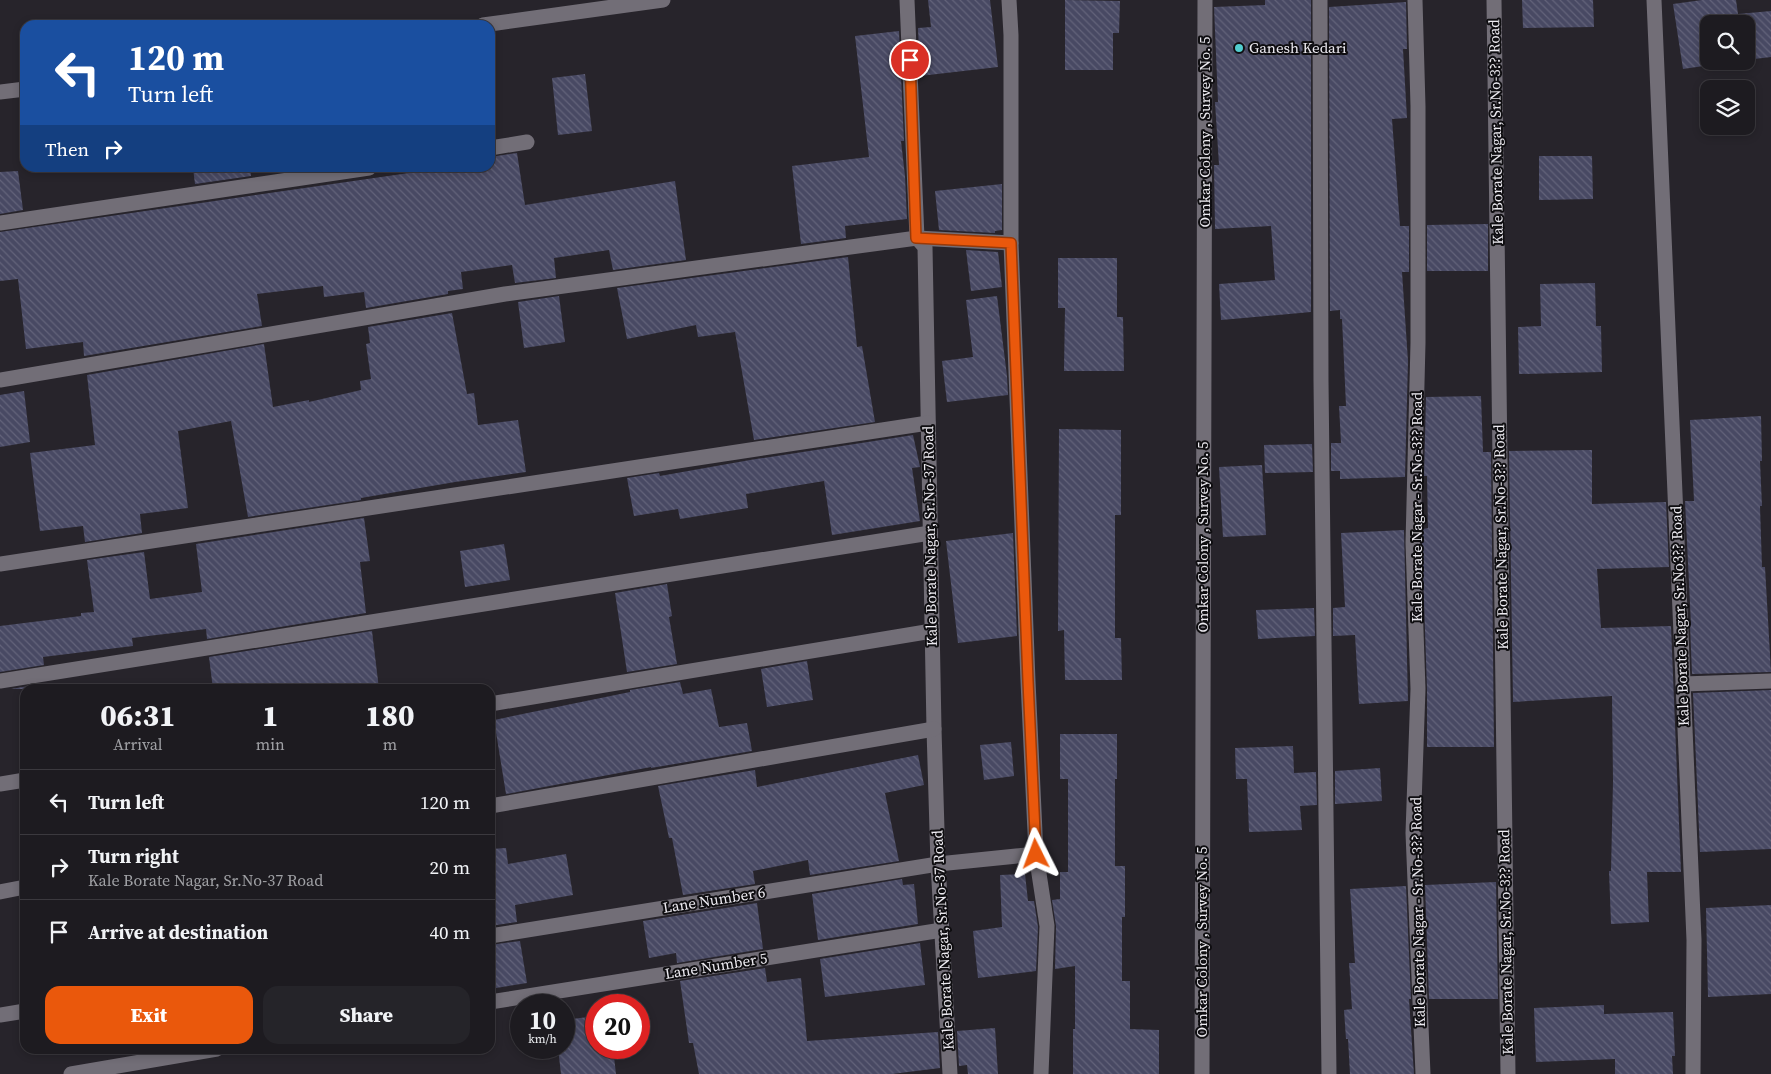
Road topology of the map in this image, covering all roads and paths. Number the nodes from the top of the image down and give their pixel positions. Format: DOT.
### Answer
graph roads {
  1 [pos="663,0"];
  2 [pos="908,0"];
  3 [pos="1009,0"];
  4 [pos="1205,0"];
  5 [pos="1320,0"];
  6 [pos="1415,0"];
  7 [pos="1494,0"];
  8 [pos="1654,0"];
  9 [pos="495,23"];
  10 [pos="20,89"];
  11 [pos="0,92"];
  12 [pos="526,142"];
  13 [pos="495,147"];
  14 [pos="342,172"];
  15 [pos="0,223"];
  16 [pos="916,238"];
  17 [pos="1011,243"];
  18 [pos="0,380"];
  19 [pos="928,424"];
  20 [pos="930,534"];
  21 [pos="0,564"];
  22 [pos="932,631"];
  23 [pos="0,681"];
  24 [pos="1771,681"];
  25 [pos="1682,684"];
  26 [pos="495,703"];
  27 [pos="934,729"];
  28 [pos="20,781"];
  29 [pos="0,784"];
  30 [pos="495,805"];
  31 [pos="1036,854"];
  32 [pos="938,864"];
  33 [pos="20,888"];
  34 [pos="0,892"];
  35 [pos="942,930"];
  36 [pos="495,935"];
  37 [pos="495,1001"];
  38 [pos="20,1012"];
  39 [pos="0,1015"];
  40 [pos="188,1054"];
  41 [pos="71,1074"];
  42 [pos="950,1074"];
  43 [pos="1041,1074"];
  44 [pos="1202,1074"];
  45 [pos="1329,1074"];
  46 [pos="1423,1074"];
  47 [pos="1508,1074"];
  48 [pos="1693,1074"];
  1 -- 9 [label="street"];
  2 -- 16 [label="street, Kale Borate Nagar, Sr.No-37 Road"];
  3 -- 17 [label="street"];
  4 -- 44 [label="street, Omkar Colony , Survey No. 5"];
  5 -- 45 [label="street"];
  6 -- 46 [label="street, Kale Borate Nagar - Sr.No-3?? Road"];
  7 -- 47 [label="street, Kale Borate Nagar, Sr.No-3?? Road"];
  8 -- 25 [label="street, Kale Borate Nagar, Sr.No3?? Road"];
  10 -- 11 [label="street"];
  12 -- 13 [label="street"];
  14 -- 15 [label="street"];
  16 -- 17 [label="street"];
  16 -- 18 [label="street"];
  16 -- 19 [label="street, Kale Borate Nagar, Sr.No-37 Road"];
  17 -- 31 [label="street"];
  19 -- 20 [label="street, Kale Borate Nagar, Sr.No-37 Road"];
  19 -- 21 [label="street"];
  20 -- 22 [label="street, Kale Borate Nagar, Sr.No-37 Road"];
  20 -- 23 [label="street"];
  22 -- 26 [label="street"];
  22 -- 27 [label="street, Kale Borate Nagar, Sr.No-37 Road"];
  24 -- 25 [label="street"];
  25 -- 48 [label="street, Kale Borate Nagar, Sr.No3?? Road"];
  27 -- 30 [label="street"];
  27 -- 32 [label="street, Kale Borate Nagar, Sr.No-37 Road"];
  28 -- 29 [label="street"];
  31 -- 32 [label="street, Lane Number 6"];
  31 -- 43 [label="street"];
  32 -- 35 [label="street, Kale Borate Nagar, Sr.No-37 Road"];
  32 -- 36 [label="street, Lane Number 6"];
  33 -- 34 [label="street"];
  35 -- 37 [label="street, Lane Number 5"];
  35 -- 42 [label="street, Kale Borate Nagar, Sr.No-37 Road"];
  38 -- 39 [label="street"];
  40 -- 41 [label="street"];
}
